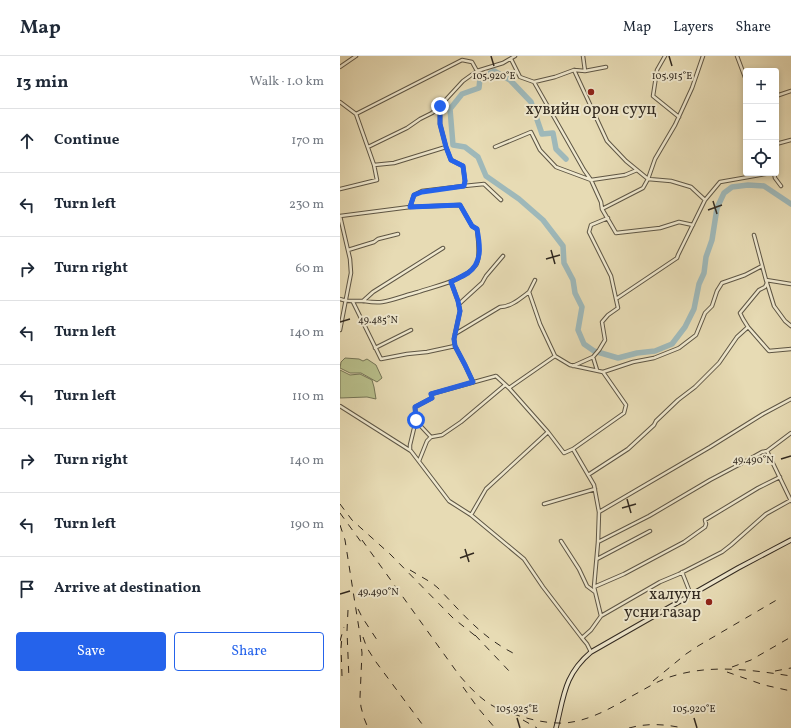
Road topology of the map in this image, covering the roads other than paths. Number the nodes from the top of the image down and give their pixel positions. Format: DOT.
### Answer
graph roads {
  1 [pos="356,56"];
  2 [pos="515,56"];
  3 [pos="583,56"];
  4 [pos="665,56"];
  5 [pos="703,56"];
  6 [pos="737,56"];
  7 [pos="511,59"];
  8 [pos="340,67"];
  9 [pos="606,67"];
  10 [pos="574,70"];
  11 [pos="477,71"];
  12 [pos="585,71"];
  13 [pos="743,72"];
  14 [pos="534,82"];
  15 [pos="791,91"];
  16 [pos="779,95"];
  17 [pos="340,102"];
  18 [pos="440,106"];
  19 [pos="356,114"];
  20 [pos="679,117"];
  21 [pos="791,140"];
  22 [pos="779,143"];
  23 [pos="368,147"];
  24 [pos="446,147"];
  25 [pos="495,147"];
  26 [pos="374,165"];
  27 [pos="637,170"];
  28 [pos="755,176"];
  29 [pos="774,176"];
  30 [pos="648,179"];
  31 [pos="591,180"];
  32 [pos="464,186"];
  33 [pos="781,186"];
  34 [pos="340,189"];
  35 [pos="501,200"];
  36 [pos="705,200"];
  37 [pos="410,207"];
  38 [pos="602,209"];
  39 [pos="340,216"];
  40 [pos="608,218"];
  41 [pos="692,225"];
  42 [pos="398,234"];
  43 [pos="754,235"];
  44 [pos="443,248"];
  45 [pos="348,250"];
  46 [pos="502,256"];
  47 [pos="762,266"];
  48 [pos="535,280"];
  49 [pos="451,282"];
  50 [pos="766,282"];
  51 [pos="791,284"];
  52 [pos="529,292"];
  53 [pos="340,299"];
  54 [pos="616,299"];
  55 [pos="345,301"];
  56 [pos="363,301"];
  57 [pos="353,302"];
  58 [pos="459,304"];
  59 [pos="791,326"];
  60 [pos="748,327"];
  61 [pos="340,330"];
  62 [pos="411,330"];
  63 [pos="455,334"];
  64 [pos="455,346"];
  65 [pos="375,348"];
  66 [pos="791,349"];
  67 [pos="555,356"];
  68 [pos="593,357"];
  69 [pos="573,366"];
  70 [pos="597,371"];
  71 [pos="603,372"];
  72 [pos="473,382"];
  73 [pos="505,385"];
  74 [pos="509,388"];
  75 [pos="791,399"];
  76 [pos="340,406"];
  77 [pos="416,420"];
  78 [pos="548,432"];
  79 [pos="791,433"];
  80 [pos="431,437"];
  81 [pos="572,449"];
  82 [pos="410,451"];
  83 [pos="767,452"];
  84 [pos="419,462"];
  85 [pos="588,475"];
  86 [pos="780,477"];
  87 [pos="595,489"];
  88 [pos="791,500"];
  89 [pos="544,504"];
  90 [pos="599,512"];
  91 [pos="471,515"];
  92 [pos="650,531"];
  93 [pos="791,540"];
  94 [pos="561,541"];
  95 [pos="598,542"];
  96 [pos="597,559"];
  97 [pos="682,572"];
  98 [pos="594,587"];
  99 [pos="596,593"];
  100 [pos="691,595"];
  101 [pos="600,616"];
  102 [pos="582,638"];
  103 [pos="591,652"];
  104 [pos="556,728"];
  1 -- 8 [label="street"];
  2 -- 7 [label="street"];
  3 -- 12 [label="street"];
  4 -- 20 [label="street"];
  5 -- 20 [label="street"];
  6 -- 13 [label="street"];
  7 -- 11 [label="street"];
  7 -- 14 [label="street"];
  9 -- 12 [label="street"];
  10 -- 12 [label="street"];
  10 -- 14 [label="street"];
  10 -- 27 [label="street"];
  11 -- 18 [label="street"];
  11 -- 19 [label="street"];
  14 -- 31 [label="street"];
  15 -- 16 [label="street"];
  17 -- 19 [label="street"];
  18 -- 23 [label="street"];
  18 -- 24 [label="street"];
  19 -- 23 [label="street"];
  20 -- 30 [label="street"];
  21 -- 22 [label="street"];
  23 -- 26 [label="street"];
  24 -- 26 [label="street"];
  24 -- 32 [label="street"];
  25 -- 31 [label="street"];
  26 -- 34 [label="street"];
  27 -- 30 [label="street"];
  27 -- 31 [label="street"];
  28 -- 36 [label="street"];
  29 -- 33 [label="street"];
  30 -- 36 [label="street"];
  30 -- 38 [label="street"];
  31 -- 38 [label="street"];
  32 -- 35 [label="street"];
  32 -- 37 [label="street"];
  36 -- 41 [label="street"];
  37 -- 39 [label="street"];
  37 -- 49 [label="street"];
  38 -- 40 [label="street"];
  39 -- 45 [label="street"];
  40 -- 41 [label="street"];
  40 -- 54 [label="street"];
  41 -- 54 [label="street"];
  42 -- 45 [label="street"];
  43 -- 47 [label="street"];
  44 -- 56 [label="street"];
  45 -- 55 [label="street"];
  46 -- 58 [label="street"];
  47 -- 50 [label="street"];
  47 -- 71 [label="street"];
  48 -- 52 [label="street"];
  49 -- 56 [label="street"];
  49 -- 58 [label="street"];
  50 -- 51 [label="street"];
  50 -- 59 [label="street"];
  50 -- 60 [label="street"];
  52 -- 63 [label="street"];
  52 -- 67 [label="street"];
  53 -- 55 [label="street"];
  54 -- 68 [label="street"];
  55 -- 57 [label="street"];
  55 -- 61 [label="street"];
  56 -- 57 [label="street"];
  57 -- 65 [label="street"];
  58 -- 63 [label="street"];
  60 -- 66 [label="street"];
  60 -- 85 [label="street"];
  62 -- 65 [label="street"];
  63 -- 64 [label="street"];
  64 -- 65 [label="street"];
  64 -- 72 [label="street"];
  67 -- 69 [label="street"];
  67 -- 74 [label="street"];
  68 -- 69 [label="street"];
  68 -- 70 [label="street"];
  69 -- 70 [label="street"];
  70 -- 71 [label="street"];
  71 -- 81 [label="street"];
  72 -- 73 [label="street"];
  72 -- 77 [label="street"];
  73 -- 74 [label="street"];
  73 -- 80 [label="street"];
  74 -- 78 [label="street"];
  75 -- 90 [label="street"];
  76 -- 82 [label="street"];
  77 -- 80 [label="street"];
  77 -- 82 [label="street"];
  78 -- 81 [label="street"];
  78 -- 91 [label="street"];
  79 -- 83 [label="street"];
  80 -- 84 [label="street"];
  81 -- 85 [label="street"];
  82 -- 84 [label="street"];
  83 -- 86 [label="street"];
  83 -- 95 [label="street"];
  84 -- 91 [label="street"];
  85 -- 87 [label="street"];
  86 -- 88 [label="street"];
  86 -- 98 [label="street"];
  87 -- 89 [label="street"];
  87 -- 90 [label="street"];
  88 -- 97 [label="street"];
  90 -- 95 [label="street"];
  91 -- 102 [label="street"];
  92 -- 96 [label="street"];
  93 -- 100 [label="street"];
  94 -- 99 [label="street"];
  95 -- 96 [label="street"];
  96 -- 98 [label="street"];
  97 -- 100 [label="street"];
  97 -- 101 [label="street"];
  98 -- 99 [label="street"];
  99 -- 101 [label="street"];
  100 -- 103 [label="street"];
  101 -- 102 [label="street"];
  102 -- 103 [label="street"];
  103 -- 104 [label="street"];
}
